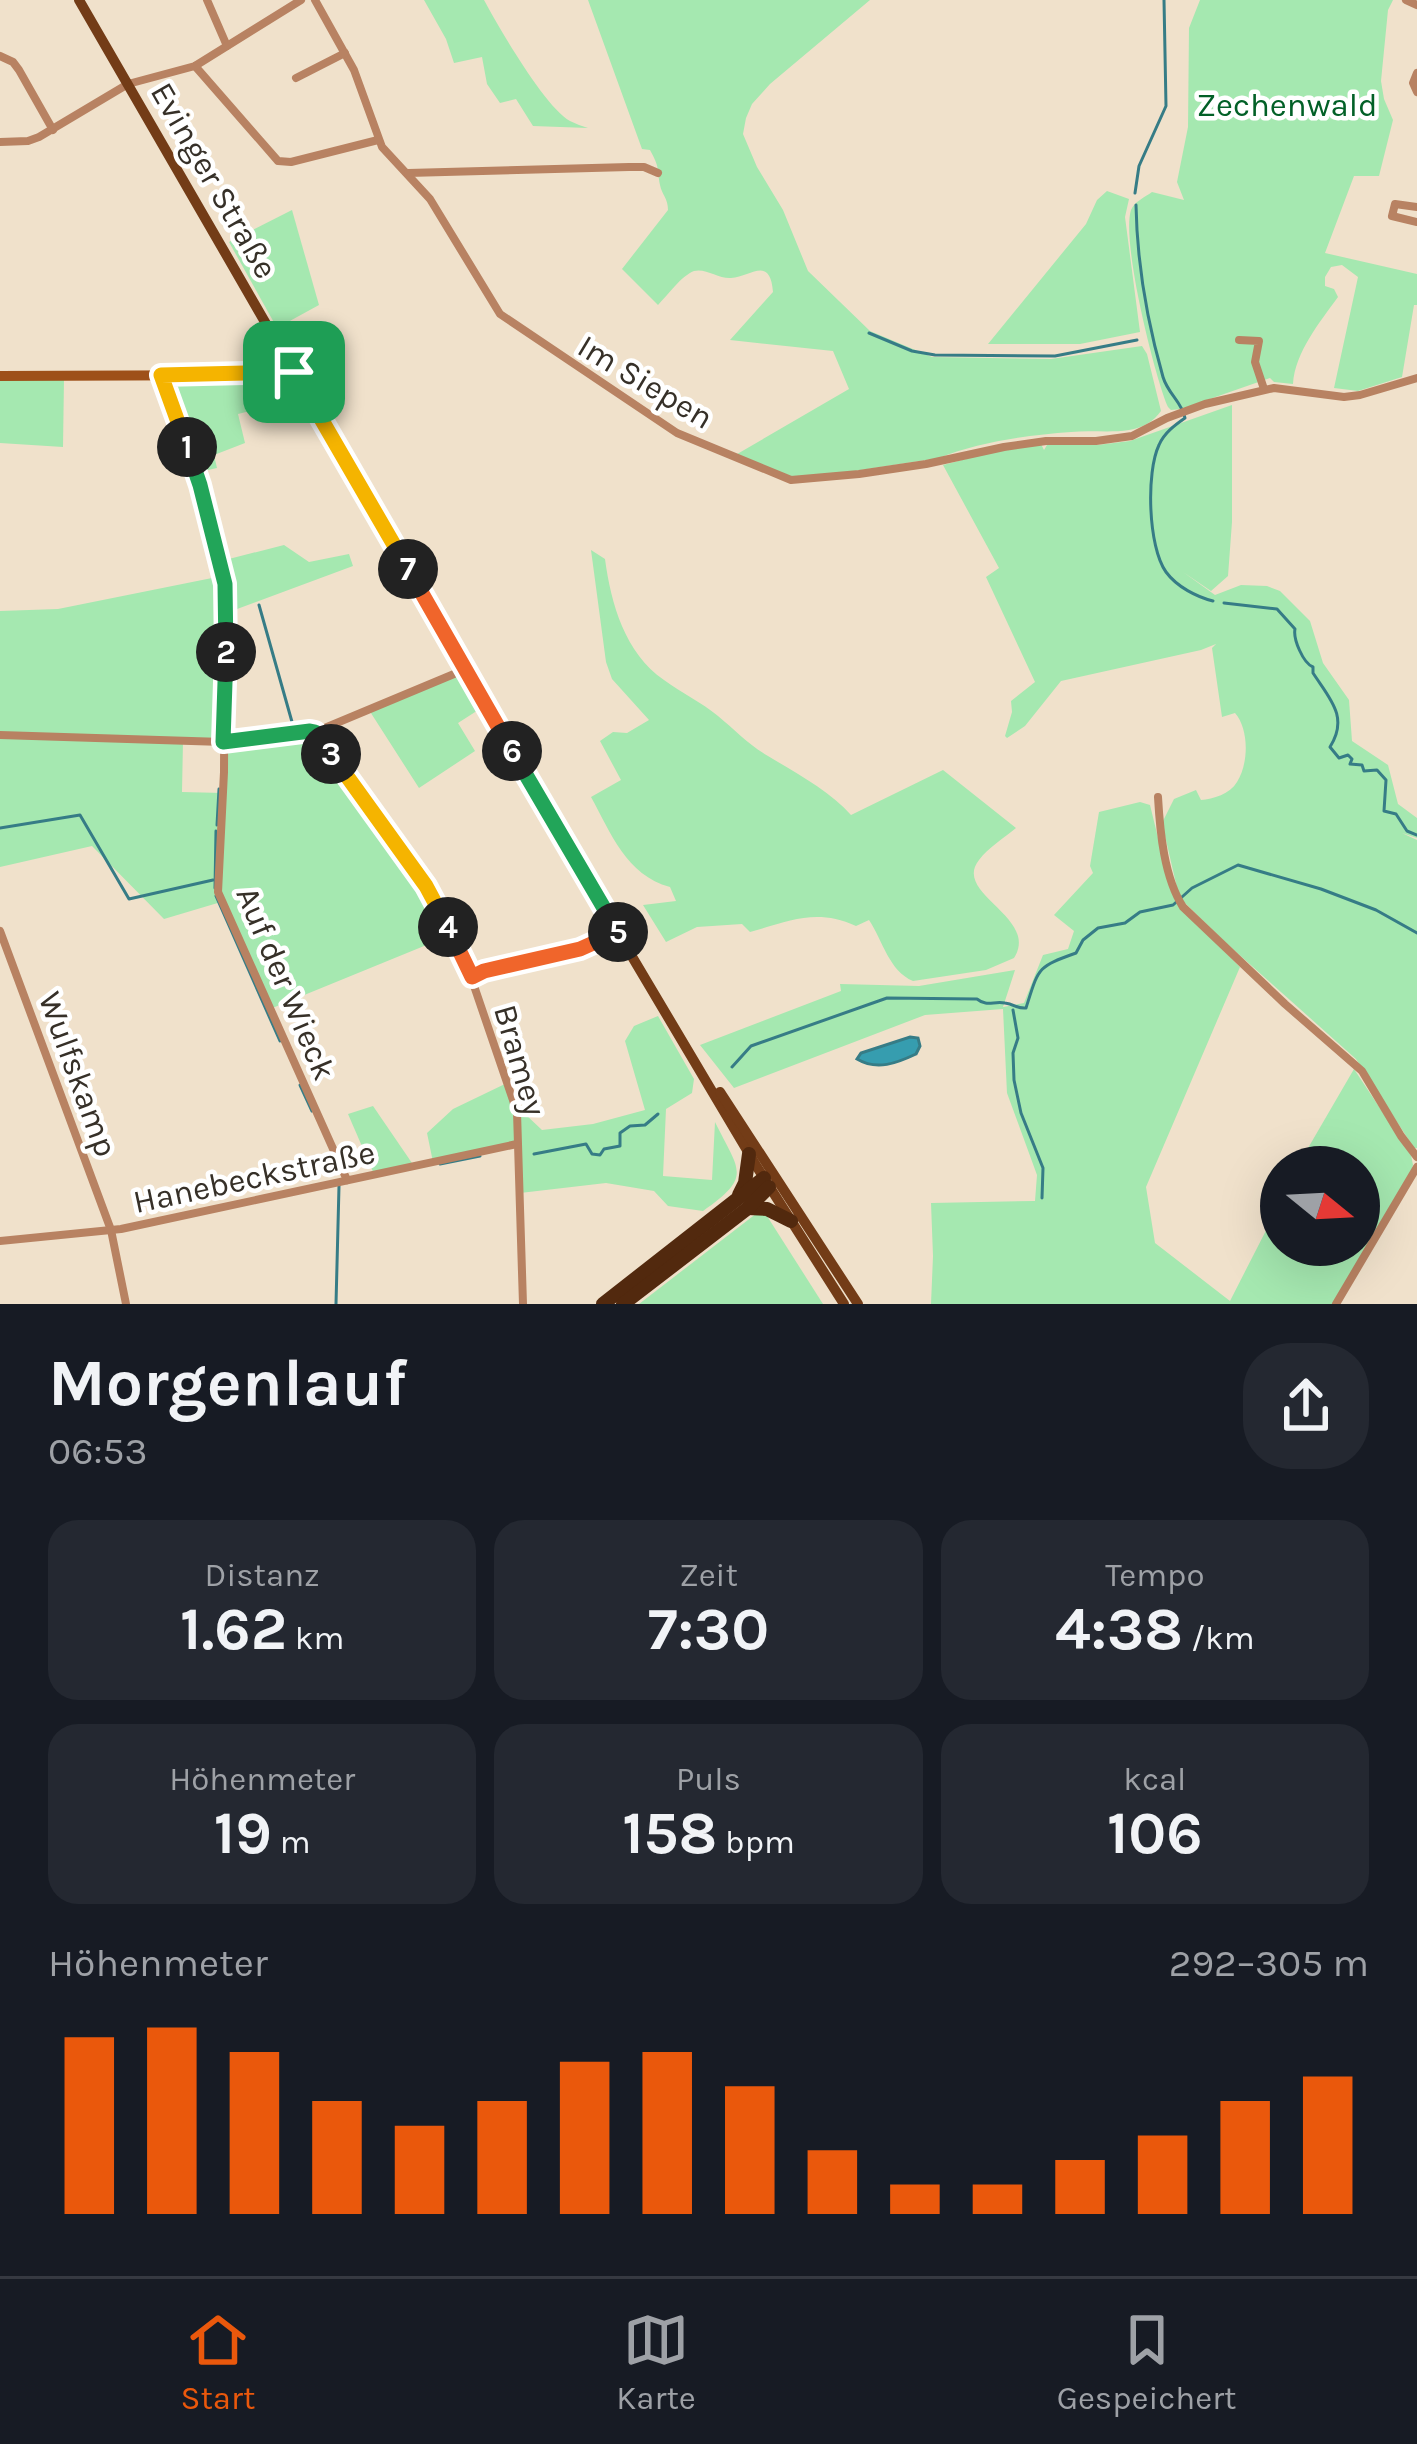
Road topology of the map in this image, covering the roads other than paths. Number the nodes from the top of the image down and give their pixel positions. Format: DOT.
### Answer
graph roads {
  1 [pos="80,0"];
  2 [pos="207,0"];
  3 [pos="301,0"];
  4 [pos="315,0"];
  5 [pos="1406,0"];
  6 [pos="1417,4"];
  7 [pos="227,46"];
  8 [pos="345,53"];
  9 [pos="0,56"];
  10 [pos="195,66"];
  11 [pos="1417,73"];
  12 [pos="296,78"];
  13 [pos="128,84"];
  14 [pos="1417,92"];
  15 [pos="53,130"];
  16 [pos="378,140"];
  17 [pos="0,142"];
  18 [pos="658,172"];
  19 [pos="407,173"];
  20 [pos="1417,207"];
  21 [pos="1417,222"];
  22 [pos="1239,340"];
  23 [pos="294,372"];
  24 [pos="161,375"];
  25 [pos="0,376"];
  26 [pos="1417,378"];
  27 [pos="1264,389"];
  28 [pos="454,674"];
  29 [pos="315,732"];
  30 [pos="0,735"];
  31 [pos="223,742"];
  32 [pos="1158,796"];
  33 [pos="0,931"];
  34 [pos="619,933"];
  35 [pos="472,977"];
  36 [pos="702,1071"];
  37 [pos="517,1144"];
  38 [pos="749,1154"];
  39 [pos="1417,1157"];
  40 [pos="1417,1167"];
  41 [pos="347,1180"];
  42 [pos="772,1180"];
  43 [pos="743,1203"];
  44 [pos="791,1221"];
  45 [pos="111,1230"];
  46 [pos="0,1240"];
  47 [pos="126,1304"];
  48 [pos="523,1304"];
  49 [pos="603,1304"];
  50 [pos="623,1304"];
  51 [pos="844,1304"];
  52 [pos="858,1304"];
  53 [pos="1336,1304"];
  1 -- 13 [label="main road, Evinger Straße"];
  2 -- 7 [label="street"];
  3 -- 7 [label="street"];
  4 -- 8 [label="street"];
  5 -- 6 [label="street"];
  7 -- 10 [label="street"];
  8 -- 12 [label="street"];
  8 -- 16 [label="street"];
  9 -- 15 [label="street"];
  10 -- 13 [label="street"];
  10 -- 16 [label="street"];
  11 -- 14 [label="street"];
  13 -- 15 [label="street"];
  13 -- 23 [label="main road, Evinger Straße"];
  15 -- 17 [label="street"];
  16 -- 19 [label="street, Im Siepen"];
  18 -- 19 [label="street"];
  19 -- 27 [label="street, Im Siepen"];
  20 -- 21 [label="street"];
  22 -- 27 [label="street"];
  23 -- 24 [label="street"];
  23 -- 34 [label="main road, Evinger Straße"];
  24 -- 25 [label="street"];
  24 -- 31 [label="street, Auf der Wieck"];
  26 -- 27 [label="street, Im Siepen"];
  28 -- 29 [label="street"];
  29 -- 31 [label="street"];
  29 -- 35 [label="street, Bramey"];
  30 -- 31 [label="street"];
  31 -- 41 [label="street, Auf der Wieck"];
  32 -- 39 [label="street"];
  33 -- 45 [label="street, Wulfskamp"];
  34 -- 35 [label="street"];
  34 -- 36 [label="main road, Evinger Straße"];
  35 -- 37 [label="street, Bramey"];
  36 -- 38 [label="main road"];
  36 -- 42 [label="main road"];
  37 -- 41 [label="street, Hanebeckstraße"];
  37 -- 48 [label="street, Bramey"];
  38 -- 42 [label="main road"];
  38 -- 43 [label="highway"];
  40 -- 53 [label="street"];
  41 -- 45 [label="street, Hanebeckstraße"];
  42 -- 43 [label="highway"];
  42 -- 44 [label="main road"];
  42 -- 52 [label="main road"];
  43 -- 44 [label="highway"];
  43 -- 49 [label="highway"];
  43 -- 50 [label="highway"];
  44 -- 51 [label="main road"];
  45 -- 46 [label="street, Hanebeckstraße"];
  45 -- 47 [label="street, Wulfskamp"];
}
